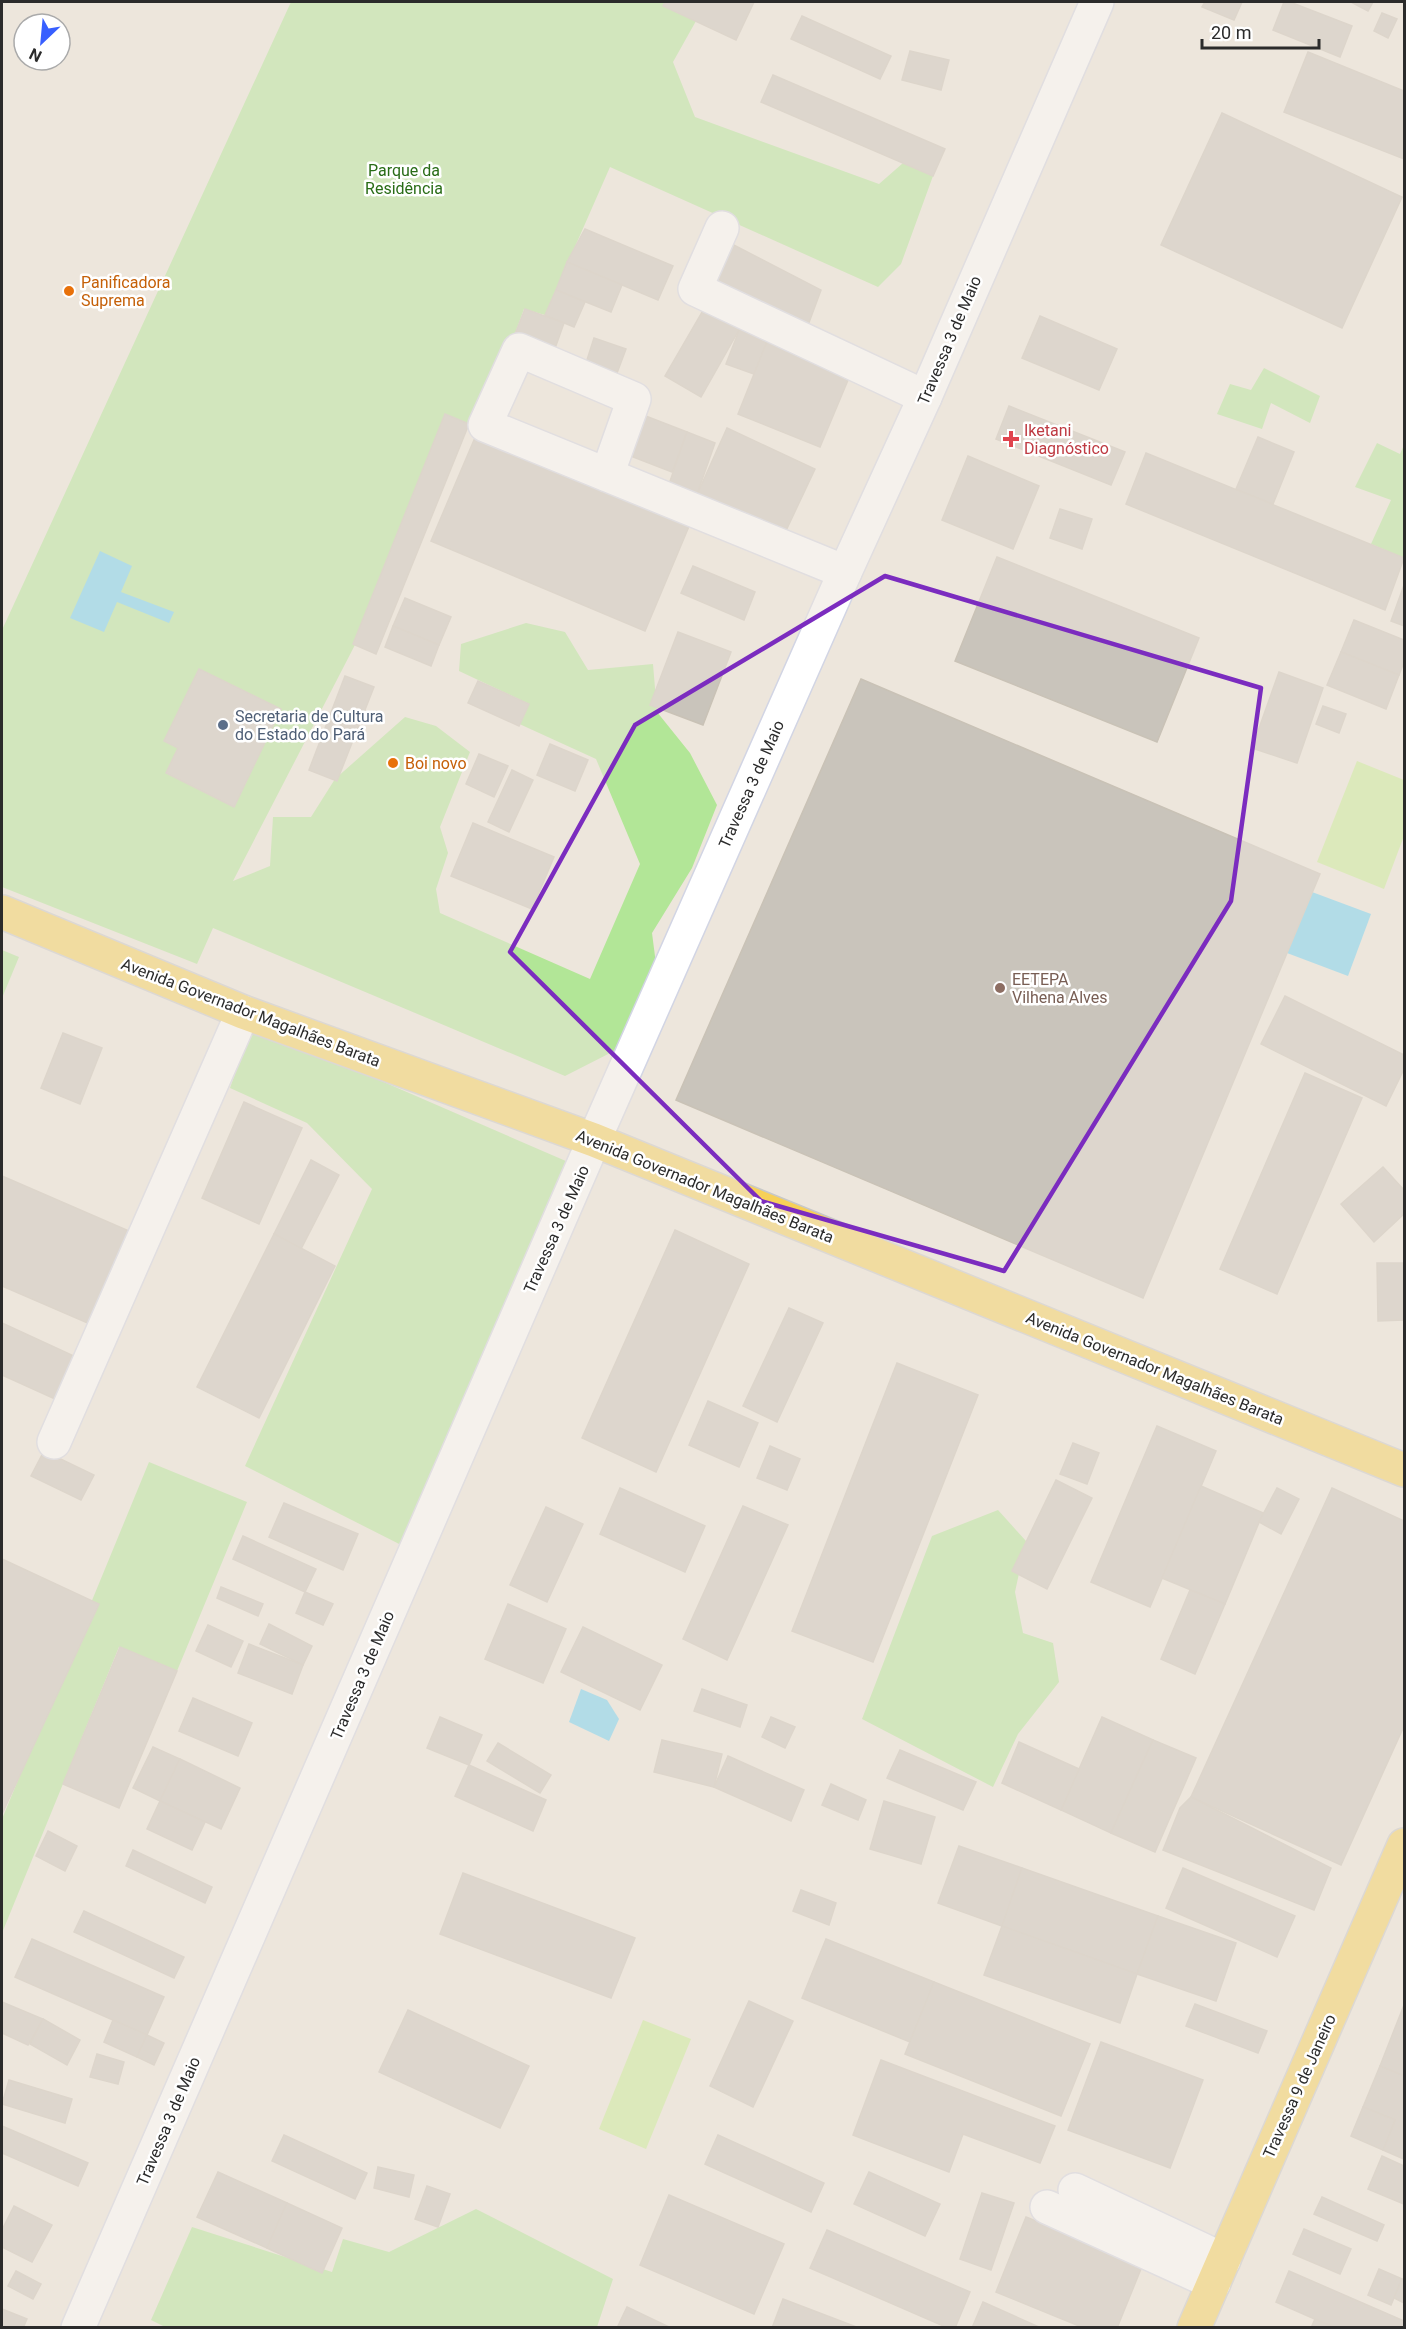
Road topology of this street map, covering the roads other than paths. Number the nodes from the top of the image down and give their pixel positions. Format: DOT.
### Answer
graph roads {
  1 [pos="1097,2"];
  2 [pos="722,228"];
  3 [pos="925,397"];
  4 [pos="607,475"];
  5 [pos="845,572"];
  6 [pos="2,912"];
  7 [pos="243,1012"];
  8 [pos="594,1140"];
  9 [pos="54,1442"];
  10 [pos="1404,1470"];
  11 [pos="1404,1845"];
  12 [pos="1061,2199"];
  13 [pos="1219,2271"];
  14 [pos="78,2328"];
  15 [pos="1194,2328"];
  1 -- 3 [label="street, Travessa 3 de Maio"];
  2 -- 3 [label="street"];
  3 -- 5 [label="street, Travessa 3 de Maio"];
  4 -- 4 [label="street"];
  4 -- 5 [label="street"];
  5 -- 8 [label="street, Travessa 3 de Maio"];
  6 -- 7 [label="main road, Avenida Governador Magalhães Barata"];
  7 -- 8 [label="main road, Avenida Governador Magalhães Barata"];
  7 -- 9 [label="street"];
  8 -- 10 [label="main road, Avenida Governador Magalhães Barata"];
  8 -- 14 [label="street, Travessa 3 de Maio"];
  11 -- 13 [label="main road, Travessa 9 de Janeiro"];
  12 -- 13 [label="street"];
  13 -- 15 [label="main road, Travessa 9 de Janeiro"];
}
